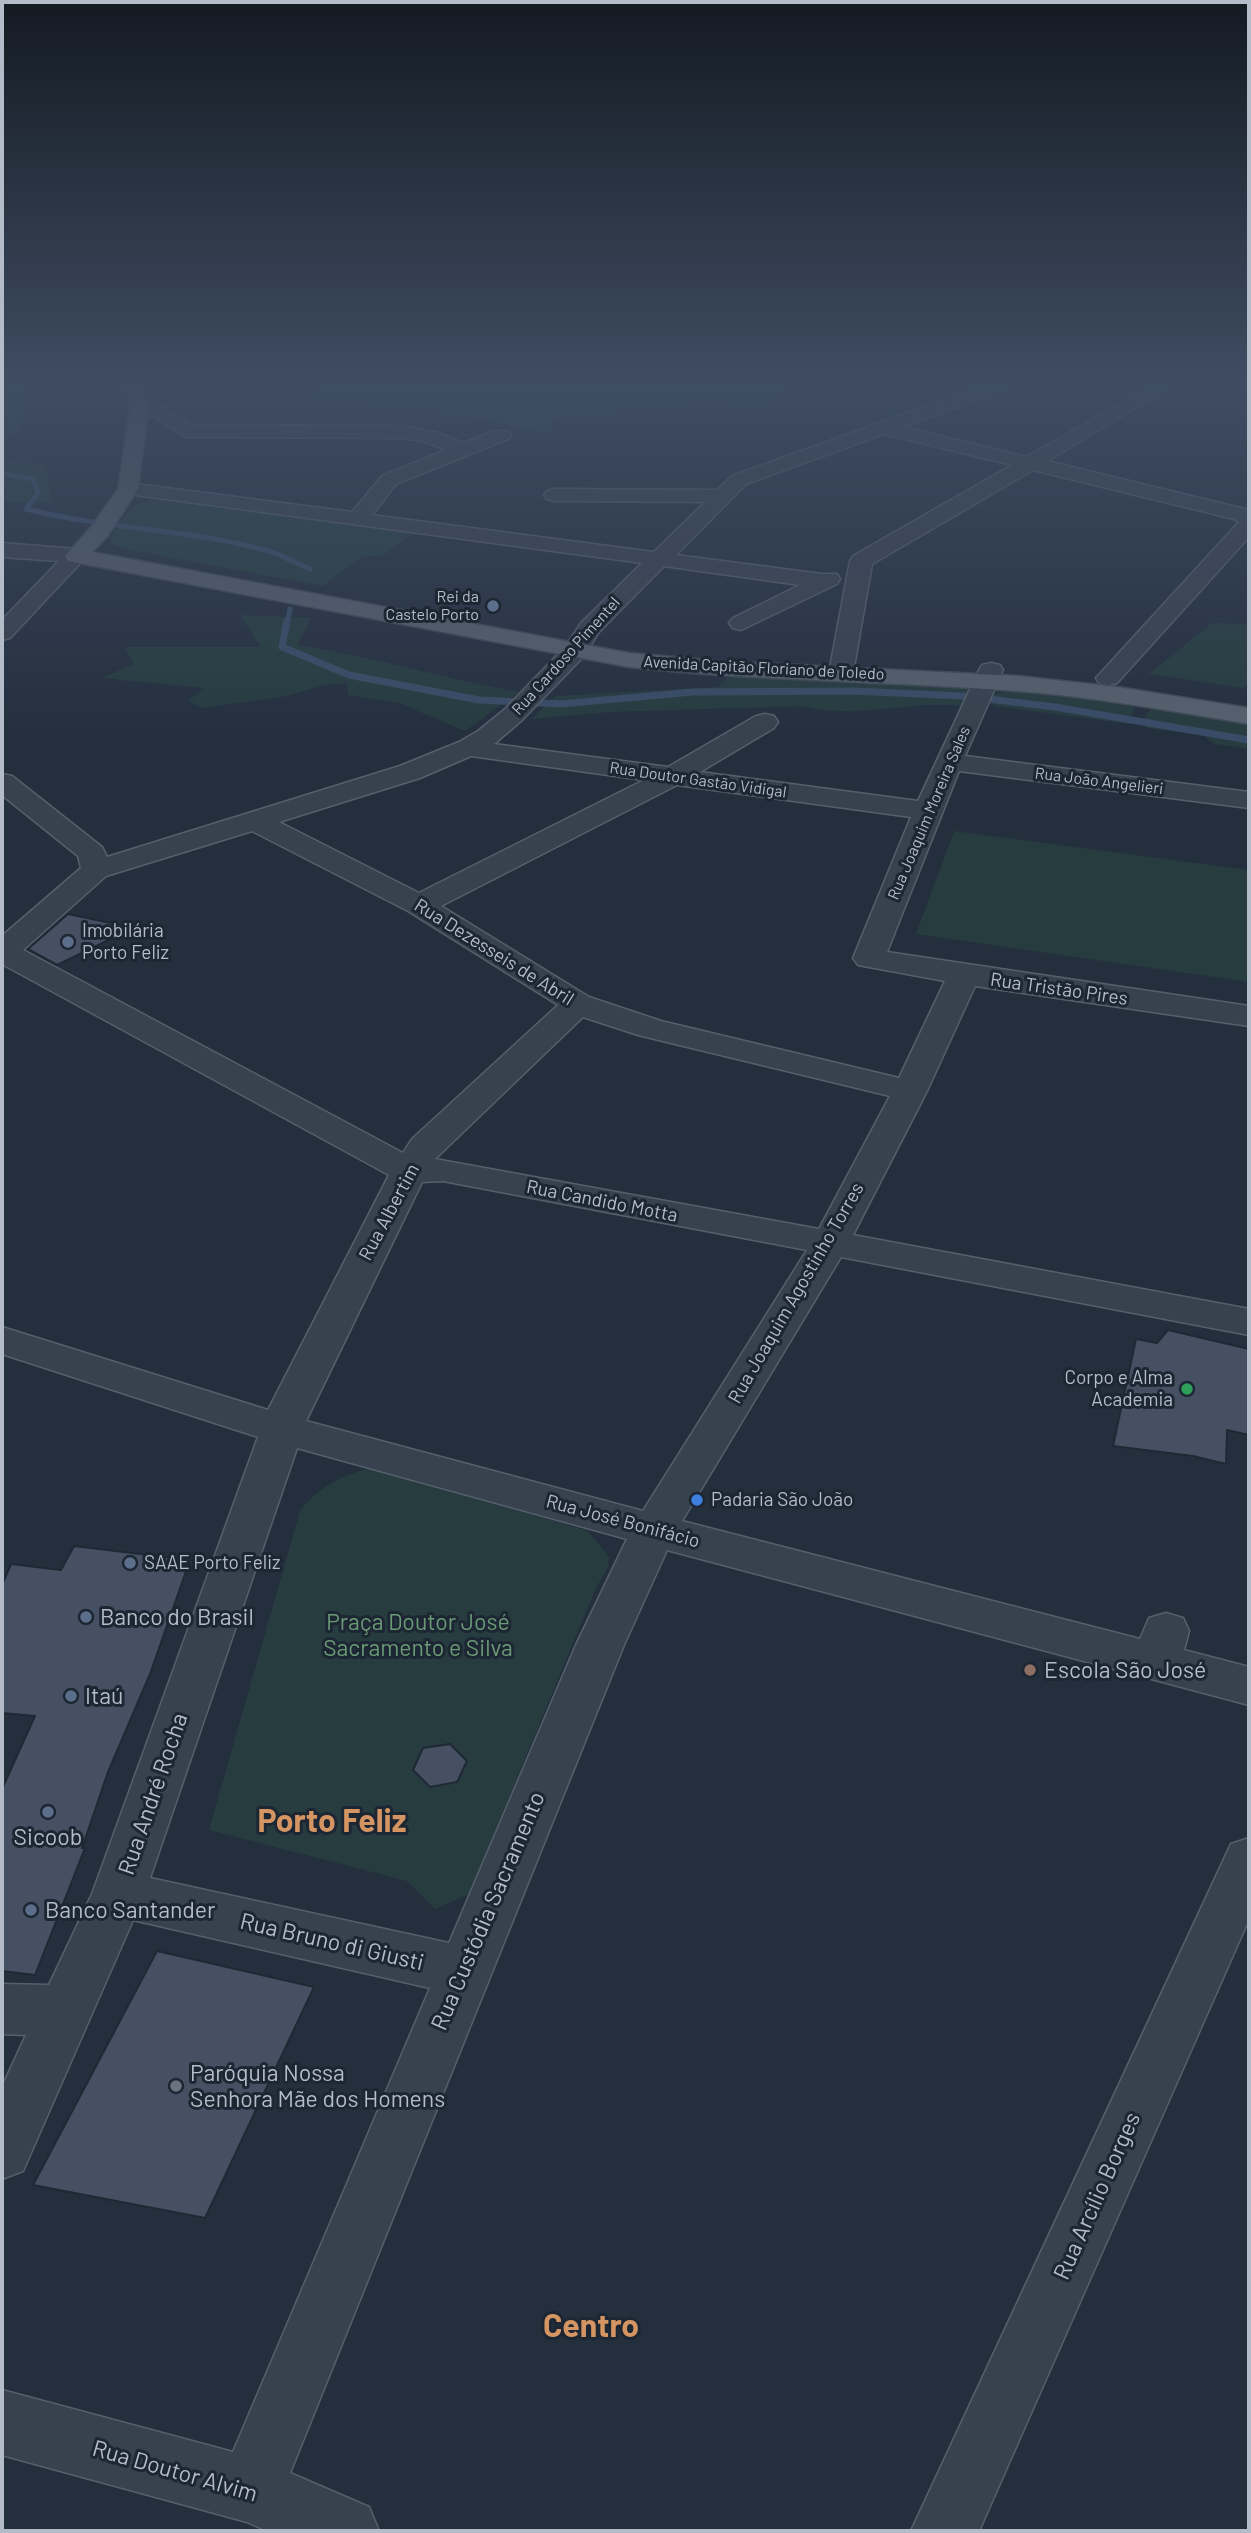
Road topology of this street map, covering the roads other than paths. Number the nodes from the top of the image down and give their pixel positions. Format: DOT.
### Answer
graph roads {
  1 [pos="120,503"];
  2 [pos="233,503"];
  3 [pos="371,503"];
  4 [pos="715,503"];
  5 [pos="961,503"];
  6 [pos="1185,503"];
  7 [pos="1246,519"];
  8 [pos="358,520"];
  9 [pos="87,544"];
  10 [pos="2,550"];
  11 [pos="657,559"];
  12 [pos="861,561"];
  13 [pos="825,581"];
  14 [pos="741,623"];
  15 [pos="2,633"];
  16 [pos="578,644"];
  17 [pos="842,667"];
  18 [pos="1108,678"];
  19 [pos="984,687"];
  20 [pos="1249,703"];
  21 [pos="1249,716"];
  22 [pos="765,722"];
  23 [pos="468,748"];
  24 [pos="950,762"];
  25 [pos="671,777"];
  26 [pos="2,782"];
  27 [pos="1249,800"];
  28 [pos="927,811"];
  29 [pos="253,820"];
  30 [pos="96,870"];
  31 [pos="419,905"];
  32 [pos="2,951"];
  33 [pos="869,958"];
  34 [pos="964,975"];
  35 [pos="578,1004"];
  36 [pos="1249,1016"];
  37 [pos="910,1091"];
  38 [pos="409,1171"];
  39 [pos="829,1245"];
  40 [pos="1249,1322"];
  41 [pos="2,1340"];
  42 [pos="282,1429"];
  43 [pos="654,1530"];
  44 [pos="1249,1686"];
  45 [pos="1249,1860"];
  46 [pos="118,1894"];
  47 [pos="463,1971"];
  48 [pos="2,2009"];
  49 [pos="66,2011"];
  50 [pos="2,2151"];
  51 [pos="2,2423"];
  52 [pos="250,2490"];
  53 [pos="345,2531"];
  54 [pos="944,2531"];
  1 -- 9 [label="main road"];
  2 -- 8 [label="street"];
  3 -- 8 [label="street"];
  4 -- 11 [label="street, Rua Cardoso Pimentel"];
  5 -- 12 [label="street"];
  6 -- 7 [label="street"];
  7 -- 18 [label="street"];
  8 -- 11 [label="street"];
  9 -- 10 [label="street"];
  9 -- 15 [label="street"];
  9 -- 16 [label="main road, Avenida Capitão Floriano de Toledo"];
  11 -- 13 [label="street"];
  11 -- 16 [label="street, Rua Cardoso Pimentel"];
  12 -- 13 [label="street"];
  12 -- 17 [label="street"];
  13 -- 14 [label="street"];
  16 -- 17 [label="main road, Avenida Capitão Floriano de Toledo"];
  16 -- 23 [label="street, Rua Cardoso Pimentel"];
  17 -- 19 [label="main road, Avenida Capitão Floriano de Toledo"];
  18 -- 19 [label="main road, Avenida Capitão Floriano de Toledo"];
  18 -- 20 [label="main road, Avenida Capitão Floriano de Toledo"];
  19 -- 21 [label="main road, Avenida Capitão Floriano de Toledo"];
  19 -- 24 [label="street, Rua Joaquim Moreira Sales"];
  22 -- 25 [label="street"];
  23 -- 25 [label="street, Rua Doutor Gastão Vidigal"];
  23 -- 29 [label="street, Rua Cardoso Pimentel"];
  24 -- 27 [label="street, Rua João Angelieri"];
  24 -- 28 [label="street, Rua Joaquim Moreira Sales"];
  25 -- 28 [label="street, Rua Doutor Gastão Vidigal"];
  25 -- 31 [label="street"];
  26 -- 30 [label="street"];
  28 -- 33 [label="street, Rua Joaquim Moreira Sales"];
  29 -- 30 [label="street, Rua Cardoso Pimentel"];
  29 -- 31 [label="street, Rua Dezesseis de Abril"];
  30 -- 32 [label="street, Rua Cardoso Pimentel"];
  31 -- 35 [label="street, Rua Dezesseis de Abril"];
  32 -- 38 [label="street, Rua Candido Motta"];
  33 -- 34 [label="street, Rua Tristão Pires"];
  34 -- 36 [label="street, Rua Tristão Pires"];
  34 -- 37 [label="street, Rua Joaquim Agostinho Torres"];
  35 -- 37 [label="street, Rua Dezesseis de Abril"];
  35 -- 38 [label="street, Rua Albertim"];
  37 -- 39 [label="street, Rua Joaquim Agostinho Torres"];
  38 -- 39 [label="street, Rua Candido Motta"];
  38 -- 42 [label="street, Rua Albertim"];
  39 -- 40 [label="street, Rua Candido Motta"];
  39 -- 43 [label="street, Rua Joaquim Agostinho Torres"];
  41 -- 42 [label="street, Rua José Bonifácio"];
  42 -- 43 [label="street, Rua José Bonifácio"];
  42 -- 46 [label="street, Rua André Rocha"];
  43 -- 44 [label="street, Rua José Bonifácio"];
  43 -- 47 [label="street, Rua Custódia Sacramento"];
  45 -- 54 [label="street, Rua Arcílio Borges"];
  46 -- 47 [label="street, Rua Bruno di Giusti"];
  46 -- 49 [label="street, Rua André Rocha"];
  47 -- 52 [label="street, Rua Custódia Sacramento"];
  48 -- 49 [label="street"];
  49 -- 50 [label="street, Rua André Rocha"];
  51 -- 52 [label="street, Rua Doutor Alvim"];
  52 -- 53 [label="street, Rua Doutor Alvim"];
}
